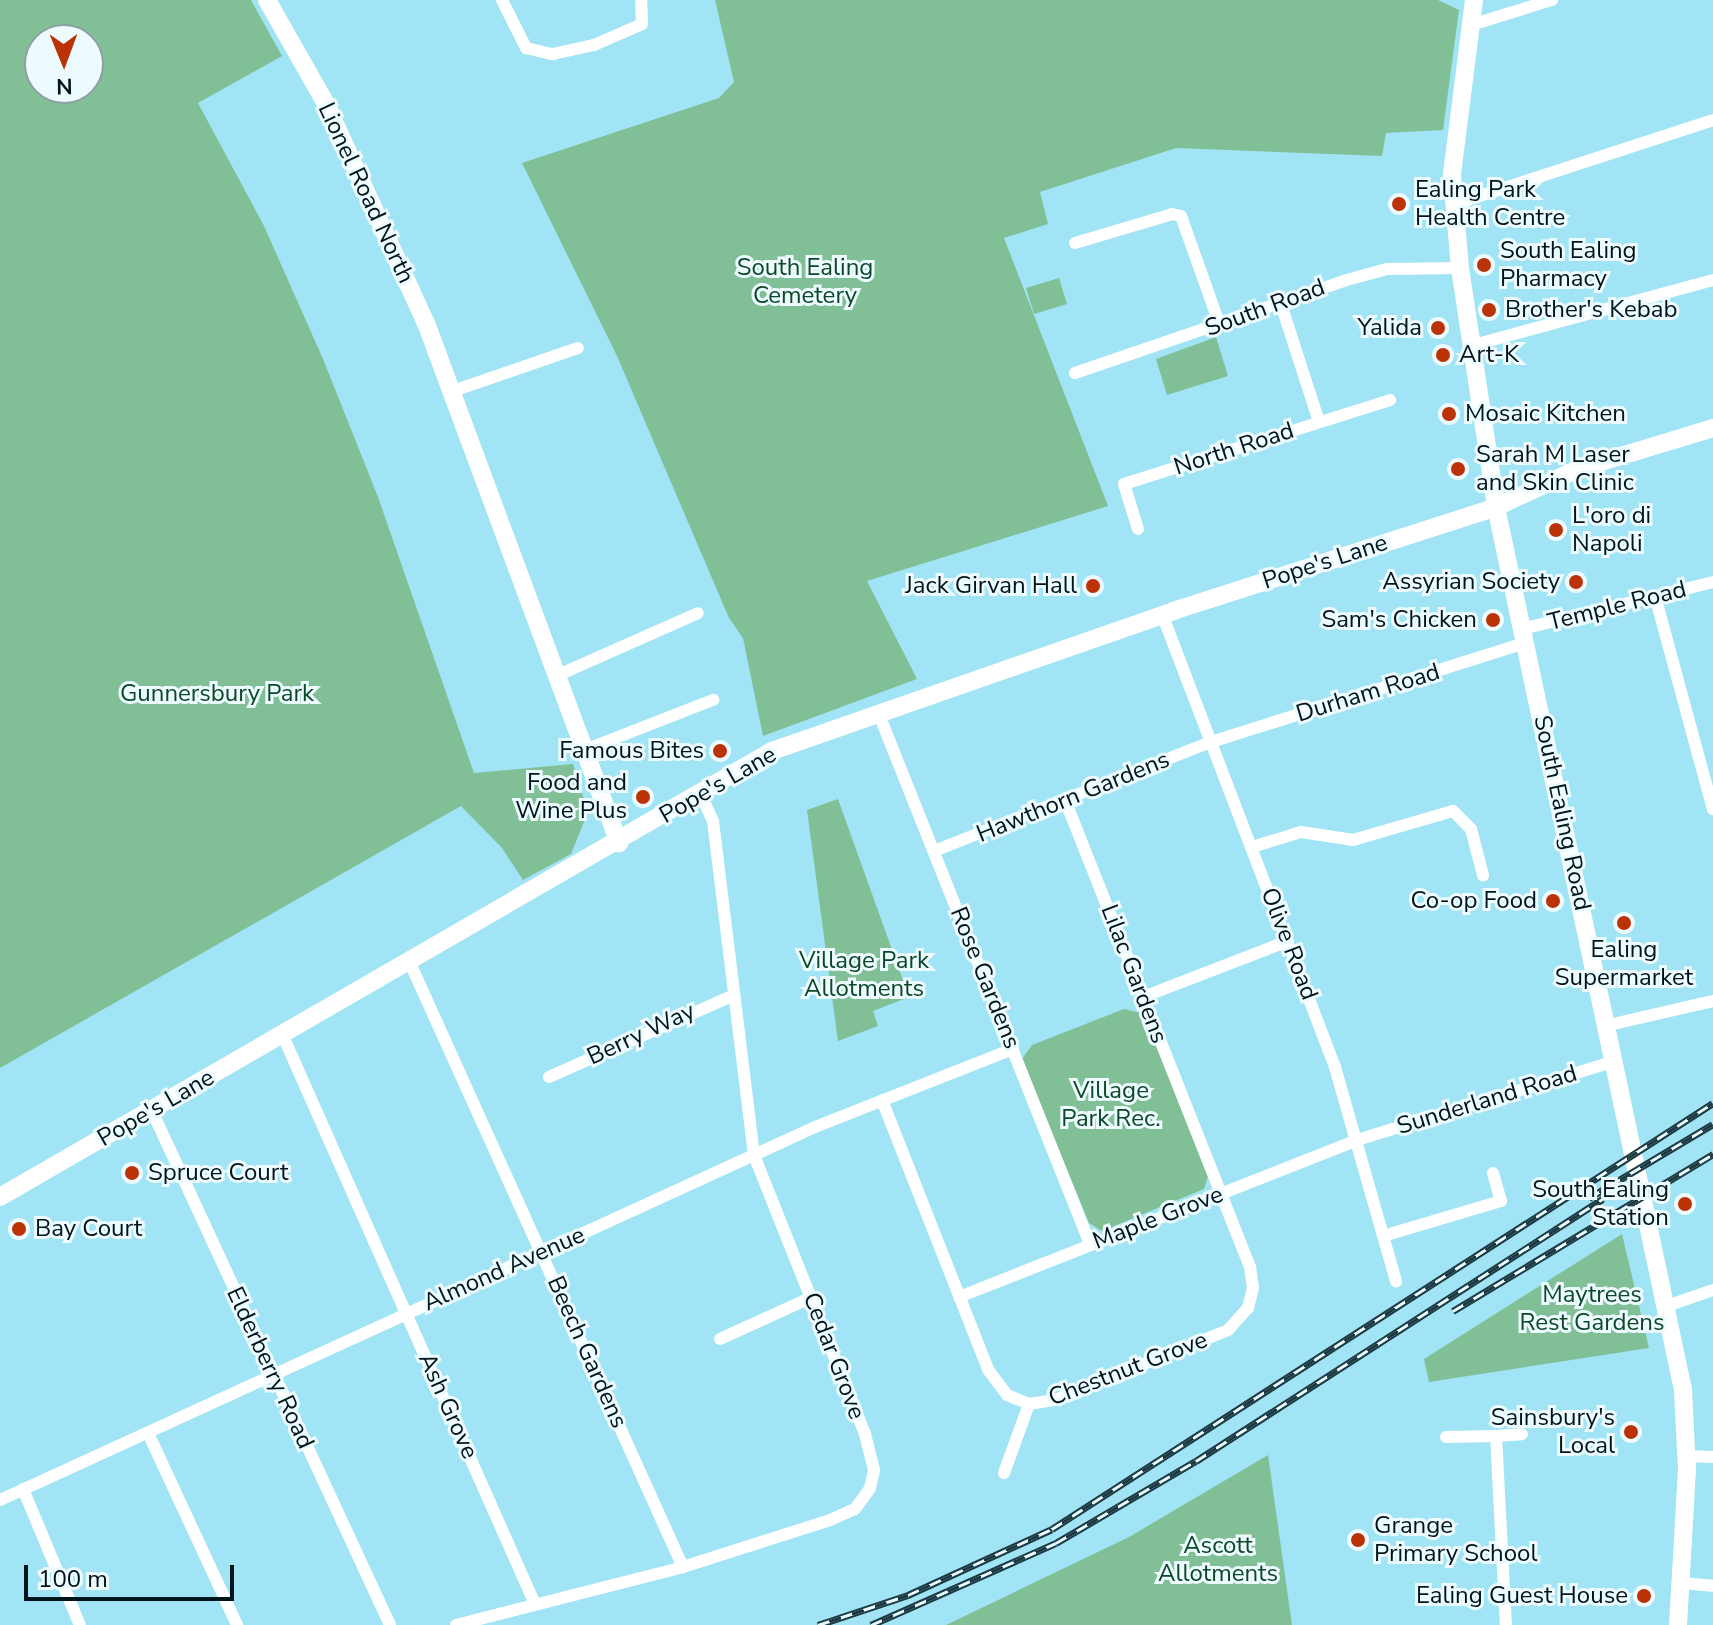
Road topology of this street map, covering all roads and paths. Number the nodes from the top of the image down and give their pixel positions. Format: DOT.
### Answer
graph roads {
  1 [pos="267,0"];
  2 [pos="502,0"];
  3 [pos="641,0"];
  4 [pos="1474,0"];
  5 [pos="1552,0"];
  6 [pos="1471,25"];
  7 [pos="1713,120"];
  8 [pos="1452,205"];
  9 [pos="1075,243"];
  10 [pos="1460,268"];
  11 [pos="1713,280"];
  12 [pos="1280,301"];
  13 [pos="1219,323"];
  14 [pos="1470,346"];
  15 [pos="578,348"];
  16 [pos="1075,373"];
  17 [pos="453,391"];
  18 [pos="1390,400"];
  19 [pos="1319,422"];
  20 [pos="1713,428"];
  21 [pos="1496,507"];
  22 [pos="1138,529"];
  23 [pos="1713,582"];
  24 [pos="1655,596"];
  25 [pos="698,613"];
  26 [pos="1162,614"];
  27 [pos="1523,636"];
  28 [pos="556,676"];
  29 [pos="713,700"];
  30 [pos="878,712"];
  31 [pos="1211,742"];
  32 [pos="582,751"];
  33 [pos="701,795"];
  34 [pos="1065,800"];
  35 [pos="1713,809"];
  36 [pos="619,843"];
  37 [pos="1252,847"];
  38 [pos="934,851"];
  39 [pos="1483,875"];
  40 [pos="1288,941"];
  41 [pos="410,963"];
  42 [pos="734,995"];
  43 [pos="1143,997"];
  44 [pos="1713,1001"];
  45 [pos="1609,1025"];
  46 [pos="283,1036"];
  47 [pos="1013,1049"];
  48 [pos="1616,1061"];
  49 [pos="549,1077"];
  50 [pos="882,1100"];
  51 [pos="152,1111"];
  52 [pos="1357,1140"];
  53 [pos="754,1155"];
  54 [pos="1493,1173"];
  55 [pos="1221,1194"];
  56 [pos="0,1197"];
  57 [pos="1383,1236"];
  58 [pos="1090,1244"];
  59 [pos="541,1252"];
  60 [pos="1396,1281"];
  61 [pos="1713,1290"];
  62 [pos="812,1297"];
  63 [pos="959,1297"];
  64 [pos="1667,1306"];
  65 [pos="406,1313"];
  66 [pos="720,1339"];
  67 [pos="274,1376"];
  68 [pos="1029,1404"];
  69 [pos="148,1433"];
  70 [pos="1522,1434"];
  71 [pos="1496,1436"];
  72 [pos="1446,1437"];
  73 [pos="1687,1456"];
  74 [pos="1713,1457"];
  75 [pos="1004,1473"];
  76 [pos="23,1489"];
  77 [pos="0,1500"];
  78 [pos="683,1567"];
  79 [pos="1681,1583"];
  80 [pos="1713,1586"];
  81 [pos="534,1602"];
  82 [pos="80,1625"];
  83 [pos="237,1625"];
  84 [pos="390,1625"];
  85 [pos="456,1625"];
  86 [pos="1506,1625"];
  87 [pos="1678,1625"];
  1 -- 17 [label="main road, Lionel Road North"];
  2 -- 3 [label="street"];
  4 -- 6 [label="main road, South Ealing Road"];
  5 -- 6 [label="street"];
  6 -- 8 [label="main road, South Ealing Road"];
  7 -- 8 [label="street"];
  8 -- 10 [label="main road, South Ealing Road"];
  9 -- 13 [label="street"];
  10 -- 12 [label="street, South Road"];
  10 -- 14 [label="main road, South Ealing Road"];
  11 -- 14 [label="street"];
  12 -- 13 [label="street, South Road"];
  12 -- 19 [label="street"];
  13 -- 16 [label="street, South Road"];
  14 -- 21 [label="main road, South Ealing Road"];
  15 -- 17 [label="street"];
  17 -- 28 [label="main road, Lionel Road North"];
  18 -- 19 [label="street, North Road"];
  19 -- 22 [label="street, North Road"];
  20 -- 21 [label="main road, Pope's Lane"];
  21 -- 26 [label="main road, Pope's Lane"];
  21 -- 27 [label="main road, South Ealing Road"];
  23 -- 24 [label="street, Temple Road"];
  24 -- 27 [label="street, Temple Road"];
  24 -- 35 [label="street"];
  25 -- 28 [label="street"];
  26 -- 30 [label="main road, Pope's Lane"];
  26 -- 31 [label="street, Olive Road"];
  27 -- 31 [label="street, Durham Road"];
  27 -- 45 [label="main road, South Ealing Road"];
  28 -- 32 [label="main road, Lionel Road North"];
  29 -- 32 [label="street"];
  30 -- 33 [label="main road, Pope's Lane"];
  30 -- 38 [label="street, Rose Gardens"];
  31 -- 34 [label="street, Hawthorn Gardens"];
  31 -- 37 [label="street, Olive Road"];
  32 -- 36 [label="main road, Lionel Road North"];
  33 -- 36 [label="main road, Pope's Lane"];
  33 -- 42 [label="street, Cedar Grove"];
  34 -- 38 [label="street, Hawthorn Gardens"];
  34 -- 43 [label="street, Lilac Gardens"];
  36 -- 41 [label="main road, Pope's Lane"];
  37 -- 39 [label="street"];
  37 -- 40 [label="street, Olive Road"];
  38 -- 47 [label="street, Rose Gardens"];
  40 -- 43 [label="street"];
  40 -- 52 [label="street, Olive Road"];
  41 -- 46 [label="main road, Pope's Lane"];
  41 -- 59 [label="street, Beech Gardens"];
  42 -- 49 [label="street, Berry Way"];
  42 -- 53 [label="street, Cedar Grove"];
  43 -- 55 [label="street, Lilac Gardens"];
  44 -- 45 [label="street"];
  45 -- 48 [label="main road, South Ealing Road"];
  46 -- 51 [label="main road, Pope's Lane"];
  46 -- 65 [label="street, Ash Grove"];
  47 -- 50 [label="street, Almond Avenue"];
  47 -- 58 [label="street, Rose Gardens"];
  48 -- 52 [label="street, Sunderland Road"];
  48 -- 64 [label="main road, South Ealing Road"];
  50 -- 53 [label="street, Almond Avenue"];
  50 -- 63 [label="street, Chestnut Grove"];
  51 -- 56 [label="main road, Pope's Lane"];
  51 -- 67 [label="street, Elderberry Road"];
  52 -- 55 [label="street, Maple Grove"];
  52 -- 57 [label="street, Olive Road"];
  53 -- 59 [label="street, Almond Avenue"];
  53 -- 62 [label="street, Cedar Grove"];
  54 -- 57 [label="street"];
  55 -- 58 [label="street, Maple Grove"];
  55 -- 68 [label="street, Chestnut Grove"];
  57 -- 60 [label="street, Olive Road"];
  58 -- 63 [label="street, Maple Grove"];
  59 -- 65 [label="street, Almond Avenue"];
  59 -- 78 [label="street, Beech Gardens"];
  61 -- 64 [label="street"];
  62 -- 66 [label="street"];
  62 -- 78 [label="street, Cedar Grove"];
  63 -- 68 [label="street, Chestnut Grove"];
  64 -- 73 [label="main road, South Ealing Road"];
  65 -- 67 [label="street, Almond Avenue"];
  65 -- 81 [label="street, Ash Grove"];
  67 -- 69 [label="street, Almond Avenue"];
  67 -- 84 [label="street, Elderberry Road"];
  68 -- 75 [label="street"];
  69 -- 76 [label="street, Almond Avenue"];
  69 -- 83 [label="street"];
  70 -- 71 [label="street"];
  71 -- 72 [label="street"];
  71 -- 86 [label="street"];
  73 -- 74 [label="street"];
  73 -- 79 [label="main road, South Ealing Road"];
  76 -- 77 [label="street, Almond Avenue"];
  76 -- 82 [label="street"];
  78 -- 81 [label="street, Cedar Grove"];
  79 -- 80 [label="street"];
  79 -- 87 [label="main road, South Ealing Road"];
  81 -- 85 [label="street, Cedar Grove"];
}
